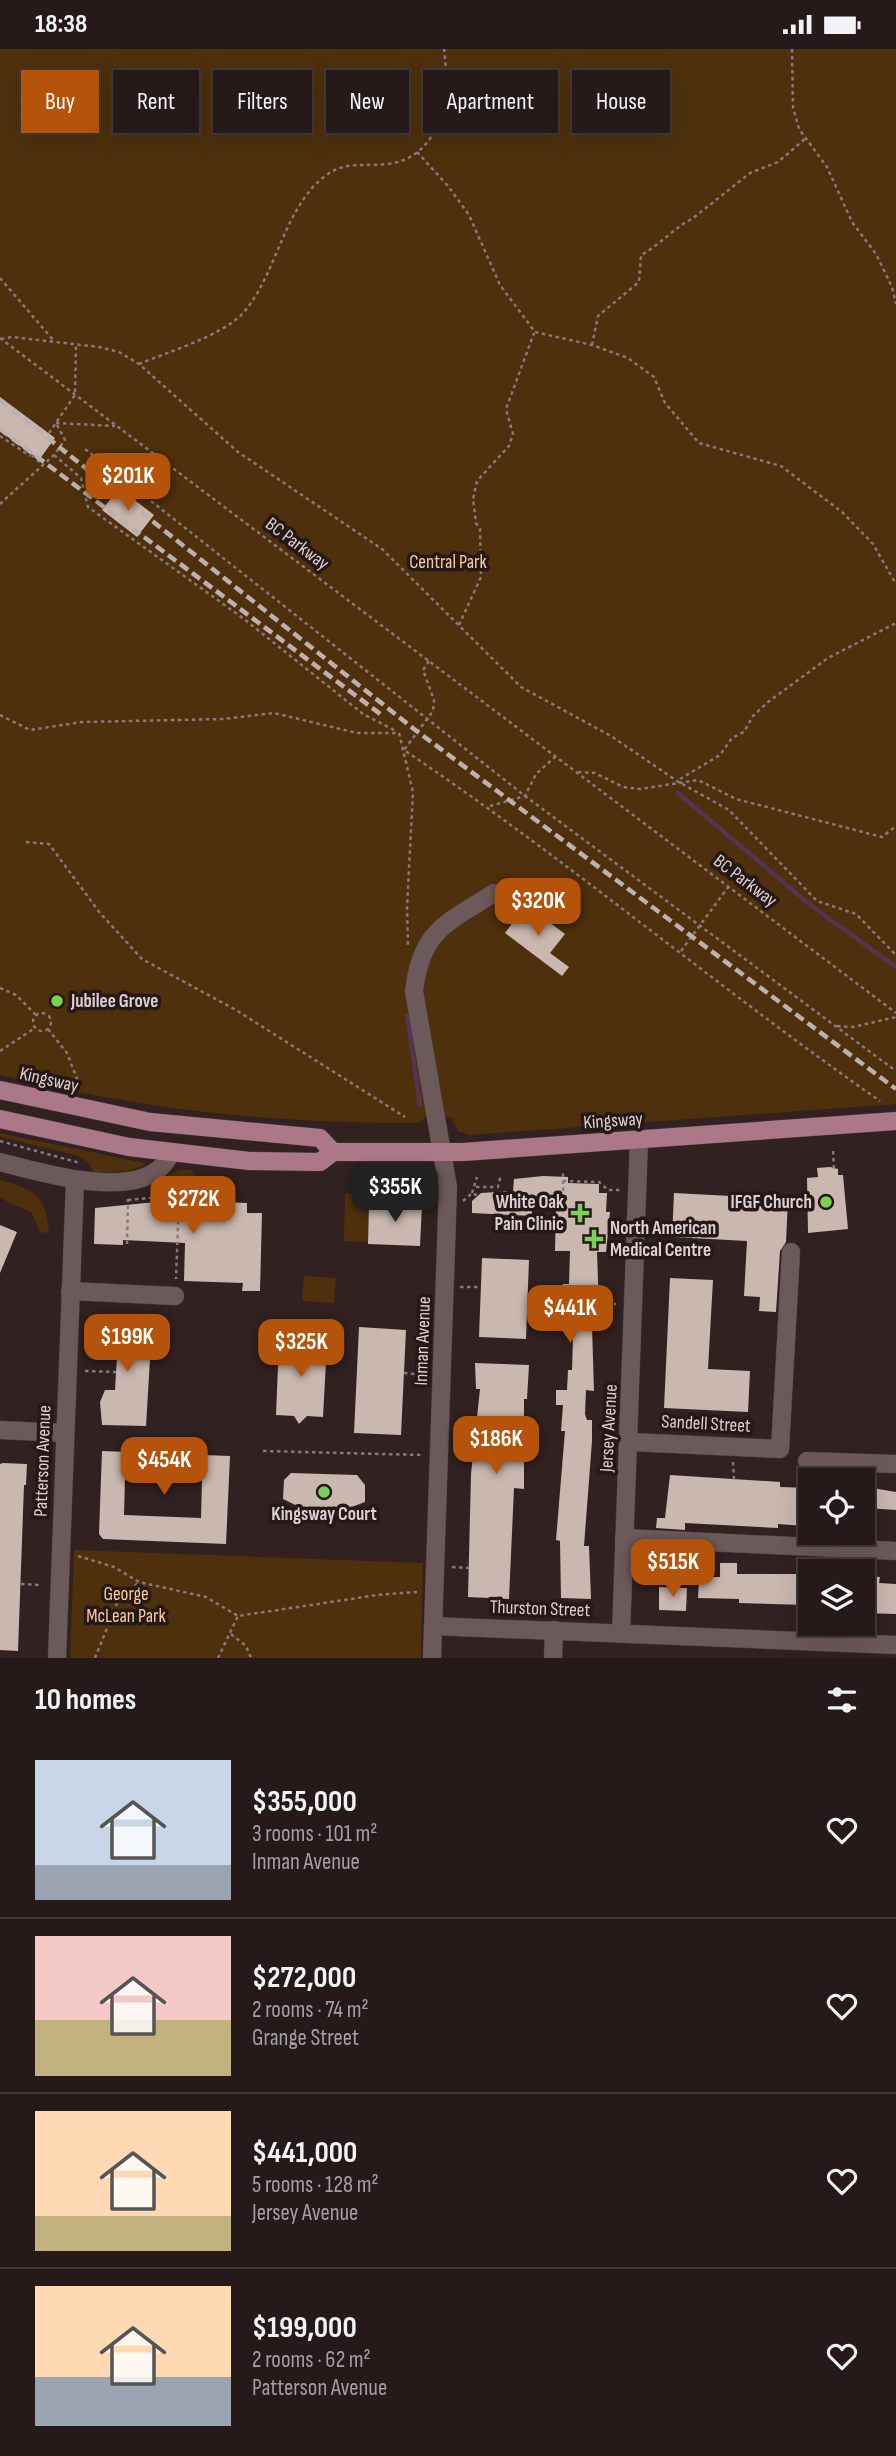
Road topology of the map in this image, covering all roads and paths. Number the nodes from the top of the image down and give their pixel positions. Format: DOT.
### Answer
graph roads {
  1 [pos="444,49"];
  2 [pos="792,49"];
  3 [pos="806,138"];
  4 [pos="417,152"];
  5 [pos="0,278"];
  6 [pos="896,304"];
  7 [pos="534,332"];
  8 [pos="0,338"];
  9 [pos="54,341"];
  10 [pos="592,345"];
  11 [pos="76,346"];
  12 [pos="139,364"];
  13 [pos="75,395"];
  14 [pos="56,423"];
  15 [pos="116,426"];
  16 [pos="49,433"];
  17 [pos="0,436"];
  18 [pos="85,449"];
  19 [pos="54,455"];
  20 [pos="43,466"];
  21 [pos="0,504"];
  22 [pos="896,584"];
  23 [pos="896,623"];
  24 [pos="459,625"];
  25 [pos="429,661"];
  26 [pos="0,715"];
  27 [pos="429,720"];
  28 [pos="399,733"];
  29 [pos="404,750"];
  30 [pos="556,756"];
  31 [pos="578,772"];
  32 [pos="677,781"];
  33 [pos="525,796"];
  34 [pos="489,807"];
  35 [pos="896,826"];
  36 [pos="26,842"];
  37 [pos="729,886"];
  38 [pos="495,893"];
  39 [pos="701,925"];
  40 [pos="680,953"];
  41 [pos="896,955"];
  42 [pos="417,962"];
  43 [pos="0,988"];
  44 [pos="36,1015"];
  45 [pos="896,1015"];
  46 [pos="836,1026"];
  47 [pos="35,1028"];
  48 [pos="48,1028"];
  49 [pos="0,1051"];
  50 [pos="896,1071"];
  51 [pos="81,1089"];
  52 [pos="0,1090"];
  53 [pos="880,1101"];
  54 [pos="405,1117"];
  55 [pos="0,1119"];
  56 [pos="896,1121"];
  57 [pos="639,1140"];
  58 [pos="0,1141"];
  59 [pos="833,1151"];
  60 [pos="172,1152"];
  61 [pos="333,1152"];
  62 [pos="443,1152"];
  63 [pos="0,1163"];
  64 [pos="834,1169"];
  65 [pos="563,1171"];
  66 [pos="79,1174"];
  67 [pos="501,1175"];
  68 [pos="477,1177"];
  69 [pos="202,1178"];
  70 [pos="563,1181"];
  71 [pos="401,1182"];
  72 [pos="476,1187"];
  73 [pos="620,1190"];
  74 [pos="562,1191"];
  75 [pos="472,1193"];
  76 [pos="478,1196"];
  77 [pos="463,1201"];
  78 [pos="201,1202"];
  79 [pos="435,1209"];
  80 [pos="127,1244"];
  81 [pos="791,1252"];
  82 [pos="460,1287"];
  83 [pos="481,1287"];
  84 [pos="70,1291"];
  85 [pos="175,1296"];
  86 [pos="600,1304"];
  87 [pos="616,1304"];
  88 [pos="81,1371"];
  89 [pos="116,1372"];
  90 [pos="404,1373"];
  91 [pos="429,1375"];
  92 [pos="454,1428"];
  93 [pos="474,1429"];
  94 [pos="0,1430"];
  95 [pos="64,1433"];
  96 [pos="630,1442"];
  97 [pos="262,1451"];
  98 [pos="425,1455"];
  99 [pos="807,1461"];
  100 [pos="733,1462"];
  101 [pos="896,1464"];
  102 [pos="734,1480"];
  103 [pos="624,1538"];
  104 [pos="896,1551"];
  105 [pos="75,1556"];
  106 [pos="449,1567"];
  107 [pos="469,1568"];
  108 [pos="139,1582"];
  109 [pos="21,1584"];
  110 [pos="39,1585"];
  111 [pos="421,1592"];
  112 [pos="238,1616"];
  113 [pos="433,1626"];
  114 [pos="554,1630"];
  115 [pos="621,1633"];
  116 [pos="231,1634"];
  117 [pos="896,1645"];
  118 [pos="57,1658"];
  119 [pos="95,1658"];
  120 [pos="218,1658"];
  121 [pos="251,1658"];
  122 [pos="432,1658"];
  123 [pos="554,1658"];
  1 -- 4 [label="path"];
  2 -- 3 [label="path"];
  3 -- 6 [label="path"];
  3 -- 10 [label="path"];
  4 -- 7 [label="path"];
  4 -- 12 [label="path"];
  5 -- 9 [label="path"];
  7 -- 10 [label="path"];
  7 -- 24 [label="path"];
  8 -- 9 [label="path"];
  8 -- 13 [label="path, BC Parkway"];
  9 -- 11 [label="path"];
  10 -- 22 [label="path"];
  11 -- 12 [label="path"];
  11 -- 13 [label="path"];
  12 -- 24 [label="path"];
  13 -- 14 [label="path"];
  13 -- 15 [label="path, BC Parkway"];
  14 -- 15 [label="path"];
  14 -- 16 [label="path"];
  14 -- 19 [label="path"];
  15 -- 25 [label="path, BC Parkway"];
  17 -- 20 [label="path"];
  18 -- 27 [label="path"];
  19 -- 20 [label="path"];
  19 -- 28 [label="path"];
  20 -- 21 [label="path"];
  23 -- 32 [label="path"];
  24 -- 32 [label="path"];
  25 -- 27 [label="path"];
  25 -- 30 [label="path, BC Parkway"];
  26 -- 28 [label="path"];
  27 -- 29 [label="path"];
  27 -- 33 [label="path"];
  28 -- 29 [label="path"];
  29 -- 34 [label="path"];
  29 -- 42 [label="path"];
  30 -- 31 [label="path, BC Parkway"];
  30 -- 33 [label="path"];
  31 -- 32 [label="path, BC Parkway"];
  31 -- 37 [label="path, BC Parkway"];
  32 -- 35 [label="path"];
  32 -- 41 [label="path, BC Parkway"];
  33 -- 34 [label="path"];
  33 -- 39 [label="path"];
  34 -- 40 [label="path"];
  36 -- 54 [label="path"];
  37 -- 39 [label="path"];
  37 -- 45 [label="path, BC Parkway"];
  38 -- 42 [label="street"];
  39 -- 40 [label="path"];
  39 -- 46 [label="path"];
  40 -- 53 [label="path"];
  42 -- 62 [label="street, Inman Avenue"];
  43 -- 44 [label="path"];
  44 -- 47 [label="path"];
  44 -- 48 [label="path"];
  45 -- 46 [label="path"];
  46 -- 50 [label="path"];
  47 -- 48 [label="path"];
  47 -- 49 [label="path"];
  48 -- 51 [label="path"];
  52 -- 61 [label="main road, Kingsway"];
  55 -- 60 [label="main road, Kingsway"];
  56 -- 57 [label="main road, Kingsway"];
  57 -- 62 [label="main road, Kingsway"];
  57 -- 96 [label="street, Jersey Avenue"];
  58 -- 66 [label="path"];
  59 -- 64 [label="path"];
  60 -- 61 [label="main road, Kingsway"];
  60 -- 66 [label="street"];
  61 -- 62 [label="main road, Kingsway"];
  62 -- 113 [label="street, Inman Avenue"];
  63 -- 66 [label="street"];
  65 -- 70 [label="path"];
  66 -- 84 [label="street, Patterson Avenue"];
  67 -- 72 [label="path"];
  68 -- 72 [label="path"];
  69 -- 78 [label="path"];
  70 -- 73 [label="path"];
  70 -- 74 [label="path"];
  71 -- 79 [label="path"];
  72 -- 75 [label="path"];
  75 -- 76 [label="path"];
  75 -- 77 [label="path"];
  80 -- 85 [label="path"];
  81 -- 96 [label="street, Sandell Street"];
  82 -- 83 [label="path"];
  84 -- 85 [label="street"];
  84 -- 95 [label="street, Patterson Avenue"];
  86 -- 87 [label="path"];
  88 -- 89 [label="path"];
  90 -- 91 [label="path"];
  92 -- 93 [label="path"];
  94 -- 95 [label="street"];
  95 -- 118 [label="street, Patterson Avenue"];
  96 -- 103 [label="street, Jersey Avenue"];
  97 -- 98 [label="path"];
  99 -- 101 [label="street"];
  100 -- 102 [label="path"];
  103 -- 104 [label="street"];
  103 -- 115 [label="street, Jersey Avenue"];
  105 -- 108 [label="path"];
  106 -- 107 [label="path"];
  108 -- 112 [label="path"];
  108 -- 119 [label="path"];
  109 -- 110 [label="path"];
  111 -- 112 [label="path"];
  112 -- 116 [label="path"];
  113 -- 114 [label="street, Thurston Street"];
  113 -- 122 [label="street, Inman Avenue"];
  114 -- 115 [label="street, Thurston Street"];
  114 -- 123 [label="street"];
  115 -- 117 [label="street, Thurston Street"];
  116 -- 120 [label="path"];
  116 -- 121 [label="path"];
}
